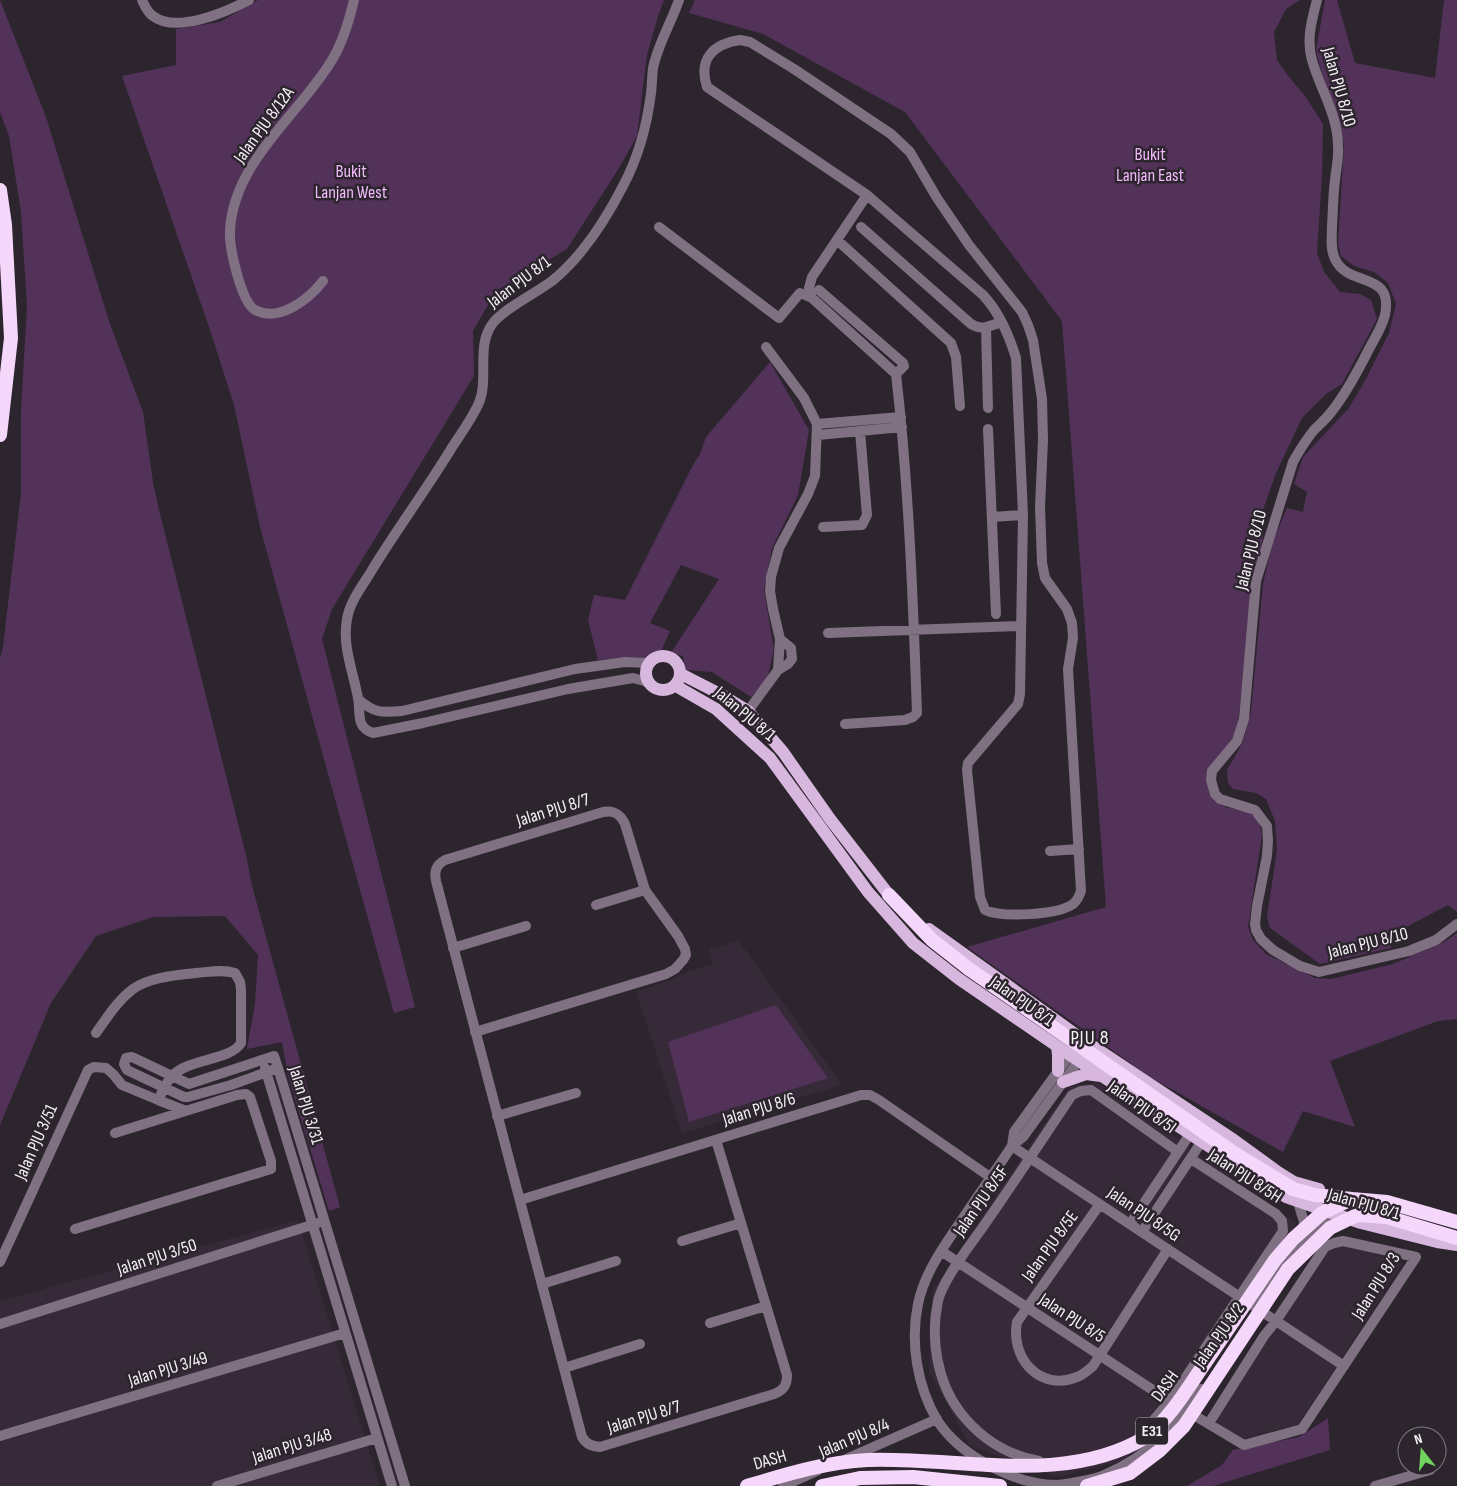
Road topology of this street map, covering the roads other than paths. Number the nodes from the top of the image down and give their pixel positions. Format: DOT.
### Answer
graph roads {
  1 [pos="142,0"];
  2 [pos="248,0"];
  3 [pos="354,0"];
  4 [pos="679,0"];
  5 [pos="1317,0"];
  6 [pos="0,190"];
  7 [pos="867,195"];
  8 [pos="658,227"];
  9 [pos="861,227"];
  10 [pos="837,240"];
  11 [pos="323,281"];
  12 [pos="815,294"];
  13 [pos="1001,322"];
  14 [pos="986,328"];
  15 [pos="766,347"];
  16 [pos="960,406"];
  17 [pos="988,408"];
  18 [pos="901,422"];
  19 [pos="988,429"];
  20 [pos="817,430"];
  21 [pos="860,431"];
  22 [pos="0,435"];
  23 [pos="1023,515"];
  24 [pos="992,517"];
  25 [pos="823,527"];
  26 [pos="996,614"];
  27 [pos="1021,626"];
  28 [pos="914,630"];
  29 [pos="828,633"];
  30 [pos="649,663"];
  31 [pos="678,680"];
  32 [pos="648,682"];
  33 [pos="358,699"];
  34 [pos="402,711"];
  35 [pos="748,711"];
  36 [pos="844,724"];
  37 [pos="407,727"];
  38 [pos="830,819"];
  39 [pos="819,827"];
  40 [pos="1079,849"];
  41 [pos="1050,850"];
  42 [pos="645,890"];
  43 [pos="889,895"];
  44 [pos="596,905"];
  45 [pos="1457,924"];
  46 [pos="526,926"];
  47 [pos="453,948"];
  48 [pos="476,1032"];
  49 [pos="96,1033"];
  50 [pos="1087,1041"];
  51 [pos="1057,1046"];
  52 [pos="1074,1057"];
  53 [pos="262,1060"];
  54 [pos="278,1068"];
  55 [pos="266,1072"];
  56 [pos="172,1076"];
  57 [pos="1060,1077"];
  58 [pos="1106,1077"];
  59 [pos="165,1088"];
  60 [pos="576,1093"];
  61 [pos="158,1100"];
  62 [pos="186,1112"];
  63 [pos="498,1116"];
  64 [pos="115,1133"];
  65 [pos="1190,1134"];
  66 [pos="716,1140"];
  67 [pos="1202,1141"];
  68 [pos="1012,1146"];
  69 [pos="1178,1152"];
  70 [pos="1031,1158"];
  71 [pos="1191,1159"];
  72 [pos="990,1177"];
  73 [pos="1352,1199"];
  74 [pos="520,1200"];
  75 [pos="1298,1202"];
  76 [pos="1100,1204"];
  77 [pos="1342,1218"];
  78 [pos="324,1222"];
  79 [pos="1457,1222"];
  80 [pos="741,1223"];
  81 [pos="1130,1224"];
  82 [pos="312,1225"];
  83 [pos="75,1228"];
  84 [pos="1457,1231"];
  85 [pos="1142,1232"];
  86 [pos="1457,1238"];
  87 [pos="682,1241"];
  88 [pos="1457,1245"];
  89 [pos="1168,1249"];
  90 [pos="940,1251"];
  91 [pos="616,1261"];
  92 [pos="0,1262"];
  93 [pos="958,1263"];
  94 [pos="542,1284"];
  95 [pos="1240,1297"];
  96 [pos="766,1306"];
  97 [pos="1027,1307"];
  98 [pos="1256,1308"];
  99 [pos="1276,1321"];
  100 [pos="710,1323"];
  101 [pos="0,1324"];
  102 [pos="345,1333"];
  103 [pos="640,1344"];
  104 [pos="1100,1356"];
  105 [pos="1344,1366"];
  106 [pos="564,1368"];
  107 [pos="1170,1401"];
  108 [pos="1186,1410"];
  109 [pos="937,1420"];
  110 [pos="1209,1423"];
  111 [pos="0,1436"];
  112 [pos="377,1438"];
  113 [pos="1412,1476"];
  114 [pos="1388,1484"];
  115 [pos="217,1486"];
  116 [pos="392,1486"];
  117 [pos="405,1486"];
  118 [pos="746,1486"];
  119 [pos="783,1486"];
  120 [pos="822,1486"];
  121 [pos="1000,1486"];
  122 [pos="1087,1486"];
  123 [pos="1375,1486"];
  1 -- 2 [label="street"];
  3 -- 11 [label="street, Jalan PJU 8/12A"];
  4 -- 33 [label="street, Jalan PJU 8/1"];
  5 -- 45 [label="street, Jalan PJU 8/10"];
  6 -- 22 [label="highway"];
  7 -- 10 [label="street"];
  7 -- 13 [label="street"];
  7 -- 40 [label="street"];
  8 -- 12 [label="street"];
  9 -- 14 [label="street"];
  10 -- 12 [label="street"];
  10 -- 16 [label="street"];
  12 -- 18 [label="street"];
  13 -- 14 [label="street"];
  13 -- 23 [label="street"];
  14 -- 17 [label="street"];
  15 -- 20 [label="street"];
  18 -- 20 [label="street"];
  18 -- 21 [label="street"];
  18 -- 28 [label="street"];
  19 -- 24 [label="street"];
  20 -- 21 [label="street"];
  20 -- 35 [label="street"];
  21 -- 25 [label="street"];
  23 -- 24 [label="street"];
  23 -- 27 [label="street"];
  24 -- 26 [label="street"];
  27 -- 28 [label="street"];
  27 -- 40 [label="street"];
  28 -- 29 [label="street"];
  28 -- 36 [label="street"];
  30 -- 31 [label="main road"];
  30 -- 32 [label="main road"];
  30 -- 34 [label="street"];
  31 -- 32 [label="main road"];
  31 -- 35 [label="main road, Jalan PJU 8/1"];
  31 -- 39 [label="main road, Jalan PJU 8/1"];
  32 -- 37 [label="street, Jalan PJU 8/1"];
  33 -- 34 [label="street"];
  33 -- 37 [label="street, Jalan PJU 8/1"];
  34 -- 37 [label="street"];
  35 -- 38 [label="main road, Jalan PJU 8/1"];
  38 -- 39 [label="main road"];
  38 -- 43 [label="main road, Jalan PJU 8/1"];
  39 -- 51 [label="main road, Jalan PJU 8/1"];
  40 -- 41 [label="street"];
  42 -- 44 [label="street"];
  42 -- 47 [label="street, Jalan PJU 8/7"];
  42 -- 48 [label="street, Jalan PJU 8/7"];
  43 -- 50 [label="main road, Jalan PJU 8/1"];
  43 -- 73 [label="highway, bridge"];
  46 -- 47 [label="street"];
  47 -- 48 [label="street, Jalan PJU 8/7"];
  48 -- 63 [label="street, Jalan PJU 8/7"];
  49 -- 56 [label="street"];
  50 -- 52 [label="street, Jalan PJU 8/2"];
  50 -- 84 [label="main road, Jalan PJU 8/1"];
  51 -- 52 [label="main road, Jalan PJU 8/1"];
  51 -- 57 [label="main road"];
  52 -- 57 [label="street, Jalan PJU 8/2"];
  52 -- 58 [label="main road, Jalan PJU 8/1"];
  53 -- 54 [label="street, Jalan PJU 3/31"];
  53 -- 55 [label="street, Jalan PJU 3/31"];
  53 -- 56 [label="street"];
  54 -- 55 [label="street"];
  54 -- 78 [label="street, Jalan PJU 3/31"];
  55 -- 59 [label="street"];
  55 -- 82 [label="street, Jalan PJU 3/31"];
  56 -- 59 [label="street"];
  56 -- 59 [label="street"];
  57 -- 58 [label="main road"];
  57 -- 68 [label="street, Jalan PJU 8/2"];
  58 -- 65 [label="main road, Jalan PJU 8/1"];
  59 -- 61 [label="street"];
  60 -- 63 [label="street"];
  61 -- 62 [label="street"];
  61 -- 92 [label="street, Jalan PJU 3/51"];
  62 -- 64 [label="street"];
  62 -- 83 [label="street"];
  63 -- 74 [label="street, Jalan PJU 8/7"];
  65 -- 67 [label="main road, Jalan PJU 8/1"];
  65 -- 69 [label="street"];
  66 -- 72 [label="street, Jalan PJU 8/6"];
  66 -- 74 [label="street, Jalan PJU 8/6"];
  66 -- 80 [label="street, Jalan PJU 8/7"];
  67 -- 71 [label="street"];
  67 -- 75 [label="main road, Jalan PJU 8/1"];
  68 -- 70 [label="street, Jalan PJU 8/5G"];
  68 -- 72 [label="street, Jalan PJU 8/2"];
  69 -- 70 [label="street, Jalan PJU 8/5I"];
  69 -- 81 [label="street"];
  70 -- 76 [label="street, Jalan PJU 8/5G"];
  70 -- 93 [label="street, Jalan PJU 8/5F"];
  71 -- 85 [label="street"];
  71 -- 95 [label="street, Jalan PJU 8/5H"];
  72 -- 90 [label="street, Jalan PJU 8/2"];
  73 -- 79 [label="highway, DASH / E31, bridge"];
  73 -- 118 [label="highway, DASH / E31, bridge"];
  74 -- 94 [label="street, Jalan PJU 8/7"];
  75 -- 77 [label="main road, Jalan PJU 8/1"];
  75 -- 98 [label="street, Jalan PJU 8/2"];
  76 -- 81 [label="street, Jalan PJU 8/5G"];
  76 -- 97 [label="street, Jalan PJU 8/5E"];
  77 -- 88 [label="main road, Jalan PJU 8/1"];
  77 -- 98 [label="street, Jalan PJU 8/2"];
  78 -- 82 [label="street, Jalan PJU 3/50"];
  78 -- 117 [label="street, Jalan PJU 3/31"];
  80 -- 87 [label="street"];
  80 -- 96 [label="street, Jalan PJU 8/7"];
  81 -- 85 [label="street, Jalan PJU 8/5G"];
  82 -- 101 [label="street, Jalan PJU 3/50"];
  82 -- 102 [label="street, Jalan PJU 3/31"];
  85 -- 89 [label="street, Jalan PJU 8/5G"];
  86 -- 122 [label="highway, DASH / E31, bridge"];
  89 -- 95 [label="street, Jalan PJU 8/5G"];
  89 -- 104 [label="street, Jalan PJU 8/5E"];
  90 -- 93 [label="street, Jalan PJU 8/5"];
  90 -- 109 [label="street, Jalan PJU 8/2"];
  91 -- 94 [label="street"];
  93 -- 97 [label="street, Jalan PJU 8/5"];
  93 -- 107 [label="street, Jalan PJU 8/5F"];
  94 -- 106 [label="street, Jalan PJU 8/7"];
  95 -- 98 [label="street, Jalan PJU 8/5G"];
  95 -- 107 [label="street, Jalan PJU 8/5H"];
  96 -- 100 [label="street"];
  96 -- 106 [label="street, Jalan PJU 8/7"];
  97 -- 104 [label="street, Jalan PJU 8/5"];
  97 -- 104 [label="street, Jalan PJU 8/5E"];
  98 -- 99 [label="street"];
  98 -- 108 [label="street, Jalan PJU 8/2"];
  99 -- 105 [label="street"];
  99 -- 105 [label="street, Jalan PJU 8/3"];
  99 -- 110 [label="street"];
  102 -- 111 [label="street, Jalan PJU 3/49"];
  102 -- 112 [label="street, Jalan PJU 3/31"];
  103 -- 106 [label="street"];
  104 -- 107 [label="street, Jalan PJU 8/5"];
  105 -- 110 [label="street, Jalan PJU 8/5"];
  107 -- 108 [label="street, Jalan PJU 8/5"];
  108 -- 109 [label="street, Jalan PJU 8/2"];
  108 -- 110 [label="street, Jalan PJU 8/5"];
  109 -- 119 [label="street, Jalan PJU 8/4"];
  112 -- 115 [label="street, Jalan PJU 3/48"];
  112 -- 116 [label="street, Jalan PJU 3/31"];
  113 -- 114 [label="street"];
  114 -- 123 [label="street"];
  120 -- 121 [label="highway"];
}
